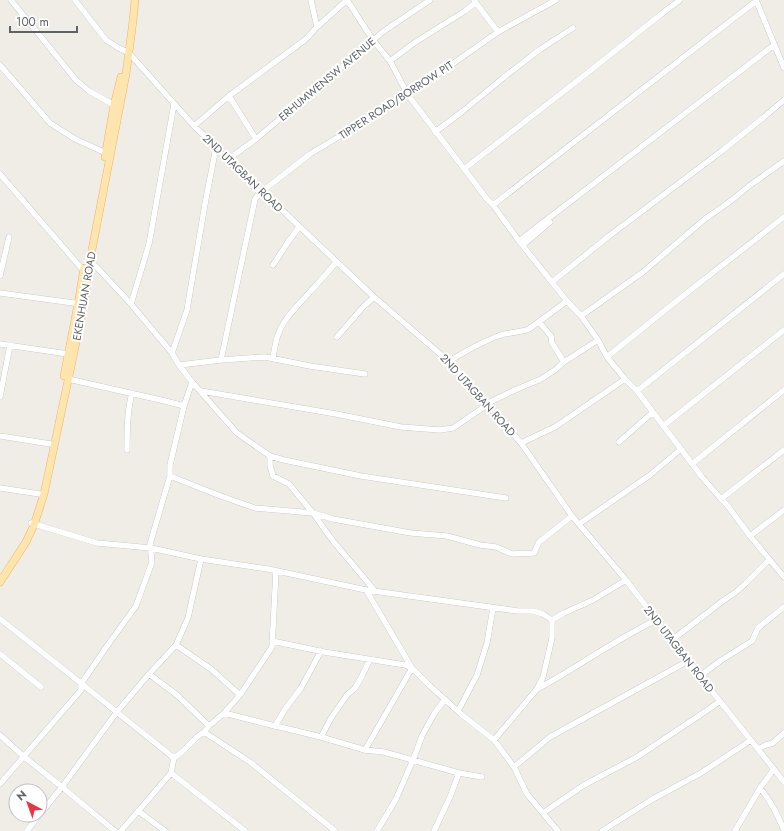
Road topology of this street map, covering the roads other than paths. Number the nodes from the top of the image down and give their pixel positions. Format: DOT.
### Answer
graph roads {
  1 [pos="12,0"];
  2 [pos="75,0"];
  3 [pos="132,0"];
  4 [pos="135,0"];
  5 [pos="311,0"];
  6 [pos="347,0"];
  7 [pos="430,0"];
  8 [pos="556,0"];
  9 [pos="680,0"];
  10 [pos="756,0"];
  11 [pos="474,1"];
  12 [pos="317,27"];
  13 [pos="573,28"];
  14 [pos="498,32"];
  15 [pos="374,40"];
  16 [pos="774,45"];
  17 [pos="127,52"];
  18 [pos="390,61"];
  19 [pos="0,65"];
  20 [pos="670,67"];
  21 [pos="784,68"];
  22 [pos="408,95"];
  23 [pos="229,96"];
  24 [pos="784,100"];
  25 [pos="174,104"];
  26 [pos="114,105"];
  27 [pos="700,106"];
  28 [pos="194,126"];
  29 [pos="435,132"];
  30 [pos="256,139"];
  31 [pos="216,147"];
  32 [pos="106,153"];
  33 [pos="226,160"];
  34 [pos="784,161"];
  35 [pos="464,168"];
  36 [pos="0,174"];
  37 [pos="260,193"];
  38 [pos="493,205"];
  39 [pos="784,218"];
  40 [pos="299,227"];
  41 [pos="8,237"];
  42 [pos="521,243"];
  43 [pos="90,260"];
  44 [pos="336,262"];
  45 [pos="273,265"];
  46 [pos="83,270"];
  47 [pos="784,274"];
  48 [pos="0,276"];
  49 [pos="552,282"];
  50 [pos="0,293"];
  51 [pos="374,297"];
  52 [pos="567,301"];
  53 [pos="81,304"];
  54 [pos="131,304"];
  55 [pos="580,316"];
  56 [pos="539,322"];
  57 [pos="784,330"];
  58 [pos="337,337"];
  59 [pos="598,340"];
  60 [pos="0,344"];
  61 [pos="10,345"];
  62 [pos="172,353"];
  63 [pos="68,354"];
  64 [pos="608,357"];
  65 [pos="273,359"];
  66 [pos="221,360"];
  67 [pos="448,361"];
  68 [pos="564,362"];
  69 [pos="179,365"];
  70 [pos="365,374"];
  71 [pos="68,379"];
  72 [pos="625,379"];
  73 [pos="192,382"];
  74 [pos="784,390"];
  75 [pos="201,391"];
  76 [pos="637,391"];
  77 [pos="132,393"];
  78 [pos="0,397"];
  79 [pos="487,405"];
  80 [pos="184,406"];
  81 [pos="653,412"];
  82 [pos="663,426"];
  83 [pos="0,436"];
  84 [pos="619,442"];
  85 [pos="521,443"];
  86 [pos="51,444"];
  87 [pos="681,449"];
  88 [pos="127,450"];
  89 [pos="784,450"];
  90 [pos="270,456"];
  91 [pos="692,464"];
  92 [pos="170,476"];
  93 [pos="0,488"];
  94 [pos="40,494"];
  95 [pos="506,498"];
  96 [pos="720,499"];
  97 [pos="784,510"];
  98 [pos="313,512"];
  99 [pos="572,516"];
  100 [pos="33,524"];
  101 [pos="579,524"];
  102 [pos="750,536"];
  103 [pos="151,548"];
  104 [pos="201,559"];
  105 [pos="769,560"];
  106 [pos="276,571"];
  107 [pos="0,574"];
  108 [pos="783,574"];
  109 [pos="626,580"];
  110 [pos="0,582"];
  111 [pos="366,590"];
  112 [pos="375,591"];
  113 [pos="784,607"];
  114 [pos="493,608"];
  115 [pos="0,619"];
  116 [pos="552,620"];
  117 [pos="656,620"];
  118 [pos="672,640"];
  119 [pos="272,641"];
  120 [pos="176,645"];
  121 [pos="321,651"];
  122 [pos="0,654"];
  123 [pos="370,659"];
  124 [pos="688,661"];
  125 [pos="412,668"];
  126 [pos="149,674"];
  127 [pos="700,676"];
  128 [pos="81,684"];
  129 [pos="41,687"];
  130 [pos="537,689"];
  131 [pos="240,695"];
  132 [pos="445,699"];
  133 [pos="720,701"];
  134 [pos="458,711"];
  135 [pos="116,713"];
  136 [pos="224,713"];
  137 [pos="209,726"];
  138 [pos="274,726"];
  139 [pos="204,732"];
  140 [pos="784,733"];
  141 [pos="0,735"];
  142 [pos="321,737"];
  143 [pos="494,740"];
  144 [pos="751,740"];
  145 [pos="758,749"];
  146 [pos="364,750"];
  147 [pos="23,756"];
  148 [pos="174,758"];
  149 [pos="413,760"];
  150 [pos="514,768"];
  151 [pos="774,769"];
  152 [pos="171,773"];
  153 [pos="459,773"];
  154 [pos="482,777"];
  155 [pos="784,782"];
  156 [pos="0,784"];
  157 [pos="62,787"];
  158 [pos="760,788"];
  159 [pos="48,805"];
  160 [pos="138,811"];
  161 [pos="543,813"];
  162 [pos="34,823"];
  163 [pos="784,830"];
  164 [pos="27,831"];
  165 [pos="115,831"];
  166 [pos="121,831"];
  167 [pos="164,831"];
  168 [pos="245,831"];
  169 [pos="335,831"];
  170 [pos="377,831"];
  171 [pos="434,831"];
  172 [pos="558,831"];
  173 [pos="602,831"];
  174 [pos="735,831"];
  1 -- 26 [label="street"];
  2 -- 17 [label="street"];
  3 -- 17 [label="main road, EKENHUAN ROAD"];
  4 -- 17 [label="main road, EKENHUAN ROAD"];
  5 -- 12 [label="street"];
  6 -- 12 [label="street"];
  6 -- 15 [label="street"];
  7 -- 15 [label="street, ERHUMWENSW AVENUE"];
  8 -- 14 [label="street, TIPPER ROAD/BORROW PIT"];
  9 -- 35 [label="street"];
  10 -- 16 [label="street"];
  10 -- 38 [label="street"];
  11 -- 14 [label="street"];
  11 -- 18 [label="street"];
  12 -- 23 [label="street"];
  13 -- 29 [label="street"];
  14 -- 22 [label="street, TIPPER ROAD/BORROW PIT"];
  15 -- 18 [label="street"];
  15 -- 30 [label="street, ERHUMWENSW AVENUE"];
  16 -- 21 [label="street"];
  16 -- 42 [label="street"];
  17 -- 25 [label="street, 2ND UTAGBAN ROAD"];
  17 -- 26 [label="main road, EKENHUAN ROAD"];
  17 -- 43 [label="main road, EKENHUAN ROAD"];
  18 -- 22 [label="street"];
  19 -- 32 [label="street"];
  20 -- 38 [label="street"];
  22 -- 29 [label="street"];
  22 -- 37 [label="street, TIPPER ROAD/BORROW PIT"];
  23 -- 28 [label="street"];
  23 -- 30 [label="street"];
  24 -- 49 [label="street"];
  25 -- 28 [label="street, 2ND UTAGBAN ROAD"];
  25 -- 54 [label="street"];
  26 -- 32 [label="main road, EKENHUAN ROAD"];
  27 -- 42 [label="street"];
  28 -- 31 [label="street, 2ND UTAGBAN ROAD"];
  29 -- 35 [label="street"];
  30 -- 33 [label="street, ERHUMWENSW AVENUE"];
  31 -- 33 [label="street, 2ND UTAGBAN ROAD"];
  31 -- 62 [label="street"];
  32 -- 46 [label="main road, EKENHUAN ROAD"];
  33 -- 37 [label="street, 2ND UTAGBAN ROAD"];
  34 -- 55 [label="street"];
  35 -- 38 [label="street"];
  36 -- 46 [label="street"];
  37 -- 40 [label="street, 2ND UTAGBAN ROAD"];
  37 -- 66 [label="street"];
  38 -- 42 [label="street"];
  39 -- 64 [label="street"];
  40 -- 44 [label="street, 2ND UTAGBAN ROAD"];
  40 -- 45 [label="street"];
  41 -- 48 [label="street"];
  42 -- 49 [label="street"];
  43 -- 53 [label="main road, EKENHUAN ROAD"];
  43 -- 54 [label="street"];
  44 -- 51 [label="street, 2ND UTAGBAN ROAD"];
  44 -- 65 [label="street"];
  46 -- 53 [label="main road, EKENHUAN ROAD"];
  47 -- 76 [label="street"];
  49 -- 52 [label="street"];
  50 -- 53 [label="street"];
  51 -- 58 [label="street"];
  51 -- 67 [label="street, 2ND UTAGBAN ROAD"];
  52 -- 55 [label="street"];
  52 -- 56 [label="street"];
  53 -- 63 [label="main road, EKENHUAN ROAD"];
  53 -- 71 [label="main road, EKENHUAN ROAD"];
  54 -- 62 [label="street"];
  55 -- 59 [label="street"];
  56 -- 67 [label="street"];
  56 -- 68 [label="street"];
  57 -- 82 [label="street"];
  59 -- 64 [label="street"];
  59 -- 68 [label="street"];
  60 -- 61 [label="street"];
  61 -- 63 [label="street"];
  61 -- 78 [label="street"];
  62 -- 69 [label="street"];
  63 -- 86 [label="main road, EKENHUAN ROAD"];
  64 -- 72 [label="street"];
  65 -- 66 [label="street"];
  65 -- 70 [label="street"];
  66 -- 69 [label="street"];
  67 -- 79 [label="street, 2ND UTAGBAN ROAD"];
  68 -- 79 [label="street"];
  69 -- 73 [label="street"];
  71 -- 77 [label="street"];
  71 -- 100 [label="main road, EKENHUAN ROAD"];
  72 -- 76 [label="street"];
  72 -- 85 [label="street"];
  73 -- 75 [label="street"];
  73 -- 80 [label="street"];
  74 -- 91 [label="street"];
  75 -- 79 [label="street"];
  75 -- 90 [label="street"];
  76 -- 81 [label="street"];
  77 -- 80 [label="street"];
  77 -- 88 [label="street"];
  79 -- 85 [label="street, 2ND UTAGBAN ROAD"];
  80 -- 92 [label="street"];
  81 -- 82 [label="street"];
  81 -- 84 [label="street"];
  82 -- 87 [label="street"];
  83 -- 86 [label="street"];
  85 -- 99 [label="street, 2ND UTAGBAN ROAD"];
  86 -- 94 [label="main road, EKENHUAN ROAD"];
  87 -- 91 [label="street"];
  87 -- 101 [label="street"];
  89 -- 96 [label="street"];
  90 -- 95 [label="street"];
  90 -- 98 [label="street"];
  91 -- 96 [label="street"];
  92 -- 98 [label="street"];
  92 -- 103 [label="street"];
  93 -- 94 [label="street"];
  94 -- 100 [label="main road, EKENHUAN ROAD"];
  96 -- 102 [label="street"];
  97 -- 102 [label="street"];
  98 -- 99 [label="street"];
  98 -- 112 [label="street"];
  99 -- 101 [label="street, 2ND UTAGBAN ROAD"];
  100 -- 103 [label="street"];
  100 -- 107 [label="main road, EKENHUAN ROAD"];
  100 -- 110 [label="main road, EKENHUAN ROAD"];
  101 -- 109 [label="street, 2ND UTAGBAN ROAD"];
  102 -- 105 [label="street"];
  103 -- 104 [label="street"];
  103 -- 128 [label="street"];
  104 -- 106 [label="street"];
  104 -- 120 [label="street"];
  105 -- 108 [label="street"];
  105 -- 118 [label="street"];
  106 -- 111 [label="street"];
  106 -- 119 [label="street"];
  109 -- 116 [label="street"];
  109 -- 117 [label="street, 2ND UTAGBAN ROAD"];
  111 -- 112 [label="street"];
  111 -- 125 [label="street"];
  112 -- 114 [label="street"];
  113 -- 127 [label="street"];
  114 -- 116 [label="street"];
  114 -- 134 [label="street"];
  115 -- 128 [label="street"];
  116 -- 130 [label="street"];
  117 -- 118 [label="street, 2ND UTAGBAN ROAD"];
  117 -- 130 [label="street"];
  118 -- 124 [label="street, 2ND UTAGBAN ROAD"];
  119 -- 121 [label="street"];
  119 -- 131 [label="street"];
  120 -- 126 [label="street"];
  120 -- 131 [label="street"];
  121 -- 123 [label="street"];
  121 -- 138 [label="street"];
  122 -- 129 [label="street"];
  123 -- 125 [label="street"];
  123 -- 142 [label="street"];
  124 -- 127 [label="street, 2ND UTAGBAN ROAD"];
  124 -- 150 [label="street"];
  125 -- 132 [label="street"];
  125 -- 146 [label="street"];
  126 -- 135 [label="street"];
  126 -- 137 [label="street"];
  127 -- 133 [label="street, 2ND UTAGBAN ROAD"];
  128 -- 135 [label="street"];
  128 -- 147 [label="street"];
  130 -- 143 [label="street"];
  131 -- 136 [label="street"];
  132 -- 134 [label="street"];
  132 -- 149 [label="street"];
  133 -- 144 [label="street, 2ND UTAGBAN ROAD"];
  133 -- 161 [label="street"];
  134 -- 143 [label="street"];
  135 -- 148 [label="street"];
  135 -- 157 [label="street"];
  136 -- 137 [label="street"];
  136 -- 138 [label="street"];
  137 -- 139 [label="street"];
  138 -- 142 [label="street"];
  139 -- 148 [label="street"];
  139 -- 169 [label="street"];
  140 -- 145 [label="street"];
  141 -- 147 [label="street"];
  142 -- 146 [label="street"];
  143 -- 150 [label="street"];
  144 -- 145 [label="street, 2ND UTAGBAN ROAD"];
  144 -- 173 [label="street"];
  145 -- 151 [label="street, 2ND UTAGBAN ROAD"];
  146 -- 149 [label="street"];
  147 -- 156 [label="street"];
  147 -- 157 [label="street"];
  148 -- 152 [label="street"];
  149 -- 153 [label="street"];
  149 -- 170 [label="street"];
  150 -- 161 [label="street"];
  151 -- 155 [label="street, 2ND UTAGBAN ROAD"];
  151 -- 158 [label="street"];
  152 -- 160 [label="street"];
  152 -- 168 [label="street"];
  153 -- 154 [label="street"];
  153 -- 171 [label="street"];
  157 -- 159 [label="street"];
  157 -- 165 [label="street"];
  158 -- 163 [label="street"];
  158 -- 174 [label="street"];
  160 -- 166 [label="street"];
  160 -- 167 [label="street"];
  161 -- 172 [label="street"];
  162 -- 164 [label="street"];
}
